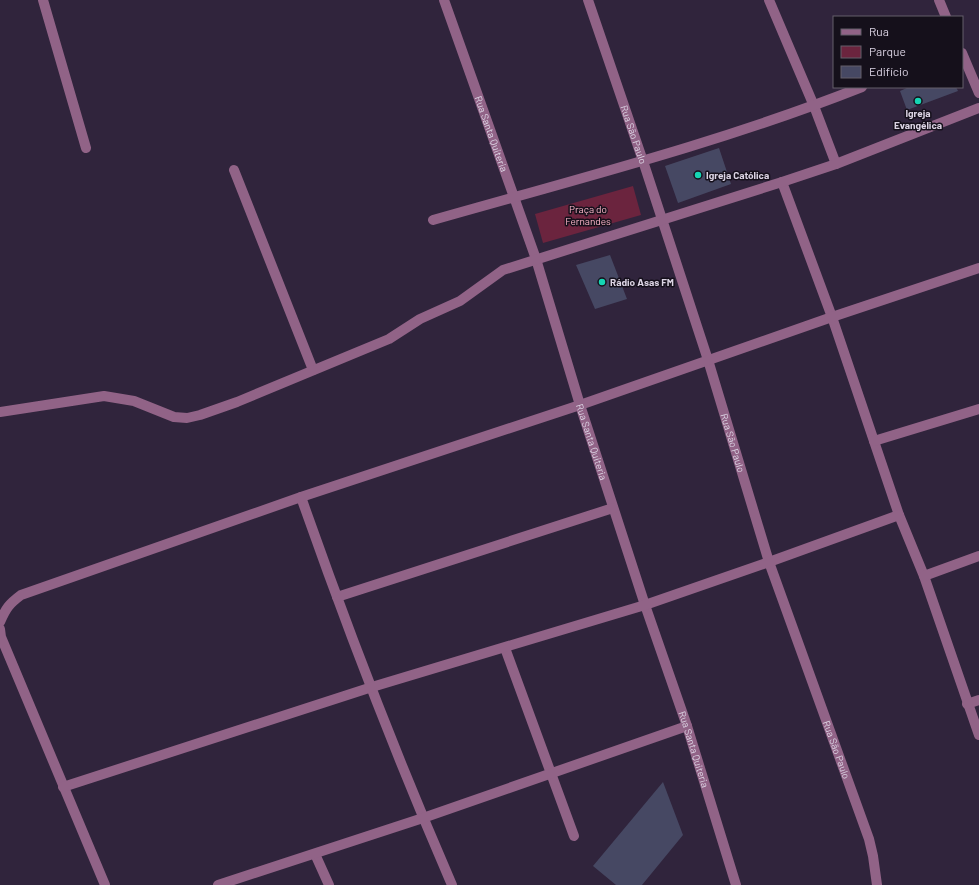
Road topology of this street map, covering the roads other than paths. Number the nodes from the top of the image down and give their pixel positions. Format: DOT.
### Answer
graph roads {
  1 [pos="43,0"];
  2 [pos="444,0"];
  3 [pos="588,0"];
  4 [pos="770,0"];
  5 [pos="939,0"];
  6 [pos="946,16"];
  7 [pos="963,56"];
  8 [pos="978,87"];
  9 [pos="859,88"];
  10 [pos="814,106"];
  11 [pos="979,108"];
  12 [pos="86,148"];
  13 [pos="643,161"];
  14 [pos="836,164"];
  15 [pos="234,170"];
  16 [pos="782,182"];
  17 [pos="515,197"];
  18 [pos="433,220"];
  19 [pos="662,221"];
  20 [pos="536,259"];
  21 [pos="979,268"];
  22 [pos="832,316"];
  23 [pos="708,360"];
  24 [pos="313,370"];
  25 [pos="580,405"];
  26 [pos="979,409"];
  27 [pos="0,412"];
  28 [pos="874,441"];
  29 [pos="301,497"];
  30 [pos="613,508"];
  31 [pos="899,515"];
  32 [pos="979,556"];
  33 [pos="769,562"];
  34 [pos="924,576"];
  35 [pos="337,597"];
  36 [pos="645,605"];
  37 [pos="0,622"];
  38 [pos="0,629"];
  39 [pos="505,648"];
  40 [pos="372,687"];
  41 [pos="979,700"];
  42 [pos="967,704"];
  43 [pos="687,726"];
  44 [pos="979,735"];
  45 [pos="552,772"];
  46 [pos="63,787"];
  47 [pos="423,818"];
  48 [pos="574,836"];
  49 [pos="315,854"];
  50 [pos="105,885"];
  51 [pos="218,885"];
  52 [pos="329,885"];
  53 [pos="452,885"];
  54 [pos="736,885"];
  55 [pos="877,885"];
  1 -- 12 [label="street"];
  2 -- 17 [label="street, Rua Santa Quiteria"];
  3 -- 13 [label="street, Rua São Paulo"];
  4 -- 10 [label="street"];
  5 -- 6 [label="street"];
  7 -- 8 [label="street"];
  9 -- 10 [label="street"];
  10 -- 13 [label="street"];
  10 -- 14 [label="street"];
  11 -- 14 [label="street"];
  13 -- 17 [label="street"];
  13 -- 19 [label="street, Rua São Paulo"];
  14 -- 16 [label="street"];
  15 -- 24 [label="street"];
  16 -- 19 [label="street"];
  16 -- 22 [label="street"];
  17 -- 18 [label="street"];
  17 -- 20 [label="street, Rua Santa Quiteria"];
  19 -- 20 [label="street"];
  19 -- 23 [label="street, Rua São Paulo"];
  20 -- 24 [label="street"];
  20 -- 25 [label="street, Rua Santa Quiteria"];
  21 -- 22 [label="street"];
  22 -- 23 [label="street"];
  22 -- 28 [label="street"];
  23 -- 25 [label="street"];
  23 -- 33 [label="street, Rua São Paulo"];
  24 -- 27 [label="street"];
  25 -- 29 [label="street"];
  25 -- 30 [label="street, Rua Santa Quiteria"];
  26 -- 28 [label="street"];
  28 -- 31 [label="street"];
  29 -- 35 [label="street"];
  29 -- 37 [label="street"];
  30 -- 35 [label="street"];
  30 -- 36 [label="street, Rua Santa Quiteria"];
  31 -- 33 [label="street"];
  31 -- 34 [label="street"];
  32 -- 34 [label="street"];
  33 -- 36 [label="street"];
  33 -- 55 [label="street, Rua São Paulo"];
  34 -- 42 [label="street"];
  35 -- 40 [label="street"];
  36 -- 39 [label="street"];
  36 -- 43 [label="street, Rua Santa Quiteria"];
  38 -- 46 [label="street"];
  39 -- 40 [label="street"];
  39 -- 45 [label="street"];
  40 -- 46 [label="street"];
  40 -- 47 [label="street"];
  41 -- 42 [label="street"];
  42 -- 44 [label="street"];
  43 -- 45 [label="street"];
  43 -- 54 [label="street, Rua Santa Quiteria"];
  45 -- 47 [label="street"];
  45 -- 48 [label="street"];
  46 -- 50 [label="street"];
  47 -- 49 [label="street"];
  47 -- 53 [label="street"];
  49 -- 51 [label="street"];
  49 -- 52 [label="street"];
}
